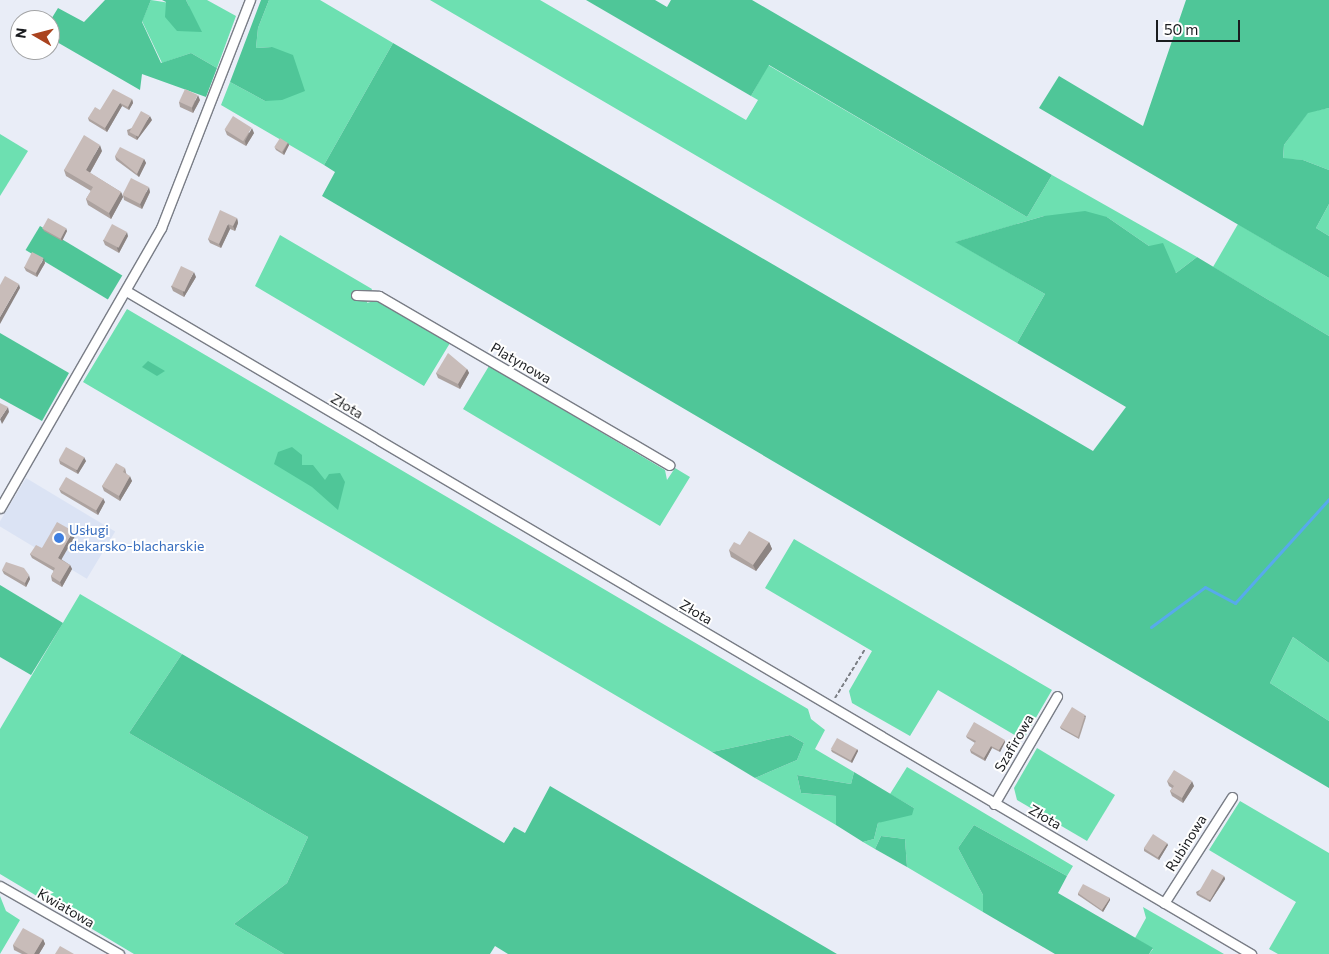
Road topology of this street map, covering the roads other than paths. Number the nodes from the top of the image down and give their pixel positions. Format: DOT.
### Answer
graph roads {
  1 [pos="250,0"];
  2 [pos="128,292"];
  3 [pos="356,295"];
  4 [pos="669,465"];
  5 [pos="0,508"];
  6 [pos="1057,696"];
  7 [pos="1232,797"];
  8 [pos="994,804"];
  9 [pos="0,886"];
  10 [pos="1164,903"];
  11 [pos="119,954"];
  12 [pos="1251,954"];
  1 -- 2 [label="street"];
  2 -- 5 [label="street"];
  2 -- 8 [label="street, Złota"];
  3 -- 4 [label="street, Platynowa"];
  6 -- 8 [label="street, Szafirowa"];
  7 -- 10 [label="street, Rubinowa"];
  8 -- 10 [label="street, Złota"];
  9 -- 11 [label="street, Kwiatowa"];
  10 -- 12 [label="street, Złota"];
}
